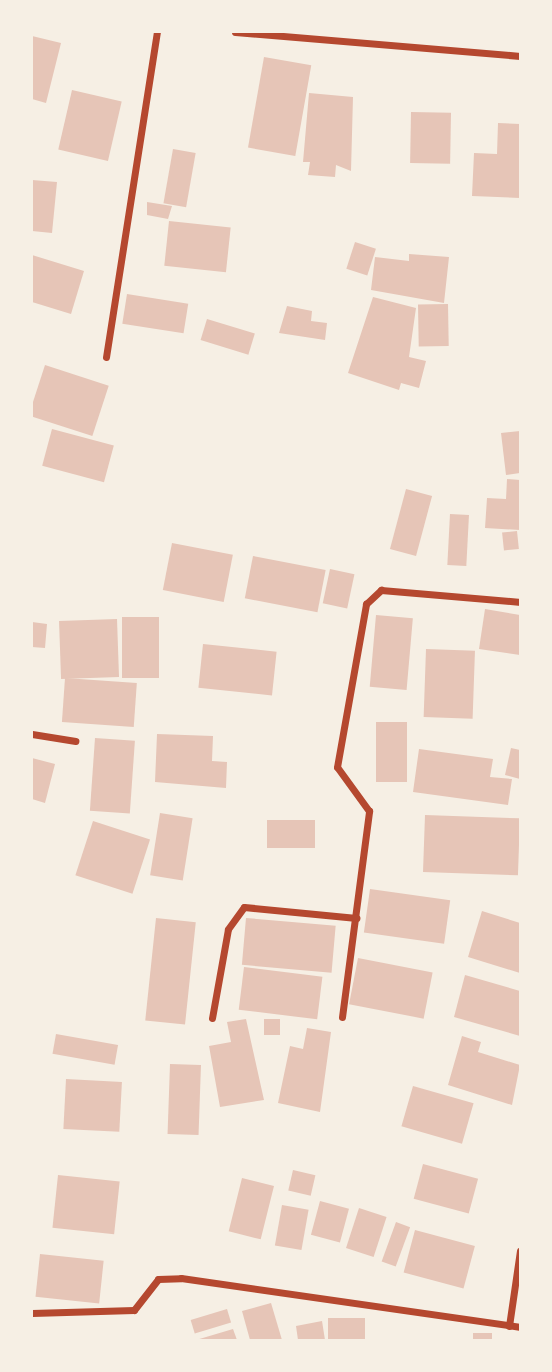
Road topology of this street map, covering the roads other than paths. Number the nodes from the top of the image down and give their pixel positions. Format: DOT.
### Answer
graph roads {
  1 [pos="158,32"];
  2 [pos="235,32"];
  3 [pos="520,56"];
  4 [pos="106,357"];
  5 [pos="520,602"];
  6 [pos="32,734"];
  7 [pos="75,741"];
  8 [pos="356,918"];
  9 [pos="342,1017"];
  10 [pos="212,1018"];
  11 [pos="520,1251"];
  12 [pos="32,1313"];
  13 [pos="509,1326"];
  14 [pos="520,1327"];
  1 -- 4 [label="street"];
  2 -- 3 [label="street"];
  5 -- 8 [label="street"];
  6 -- 7 [label="street"];
  8 -- 9 [label="street"];
  8 -- 10 [label="street"];
  11 -- 13 [label="street"];
  12 -- 13 [label="street"];
  13 -- 14 [label="street"];
}
